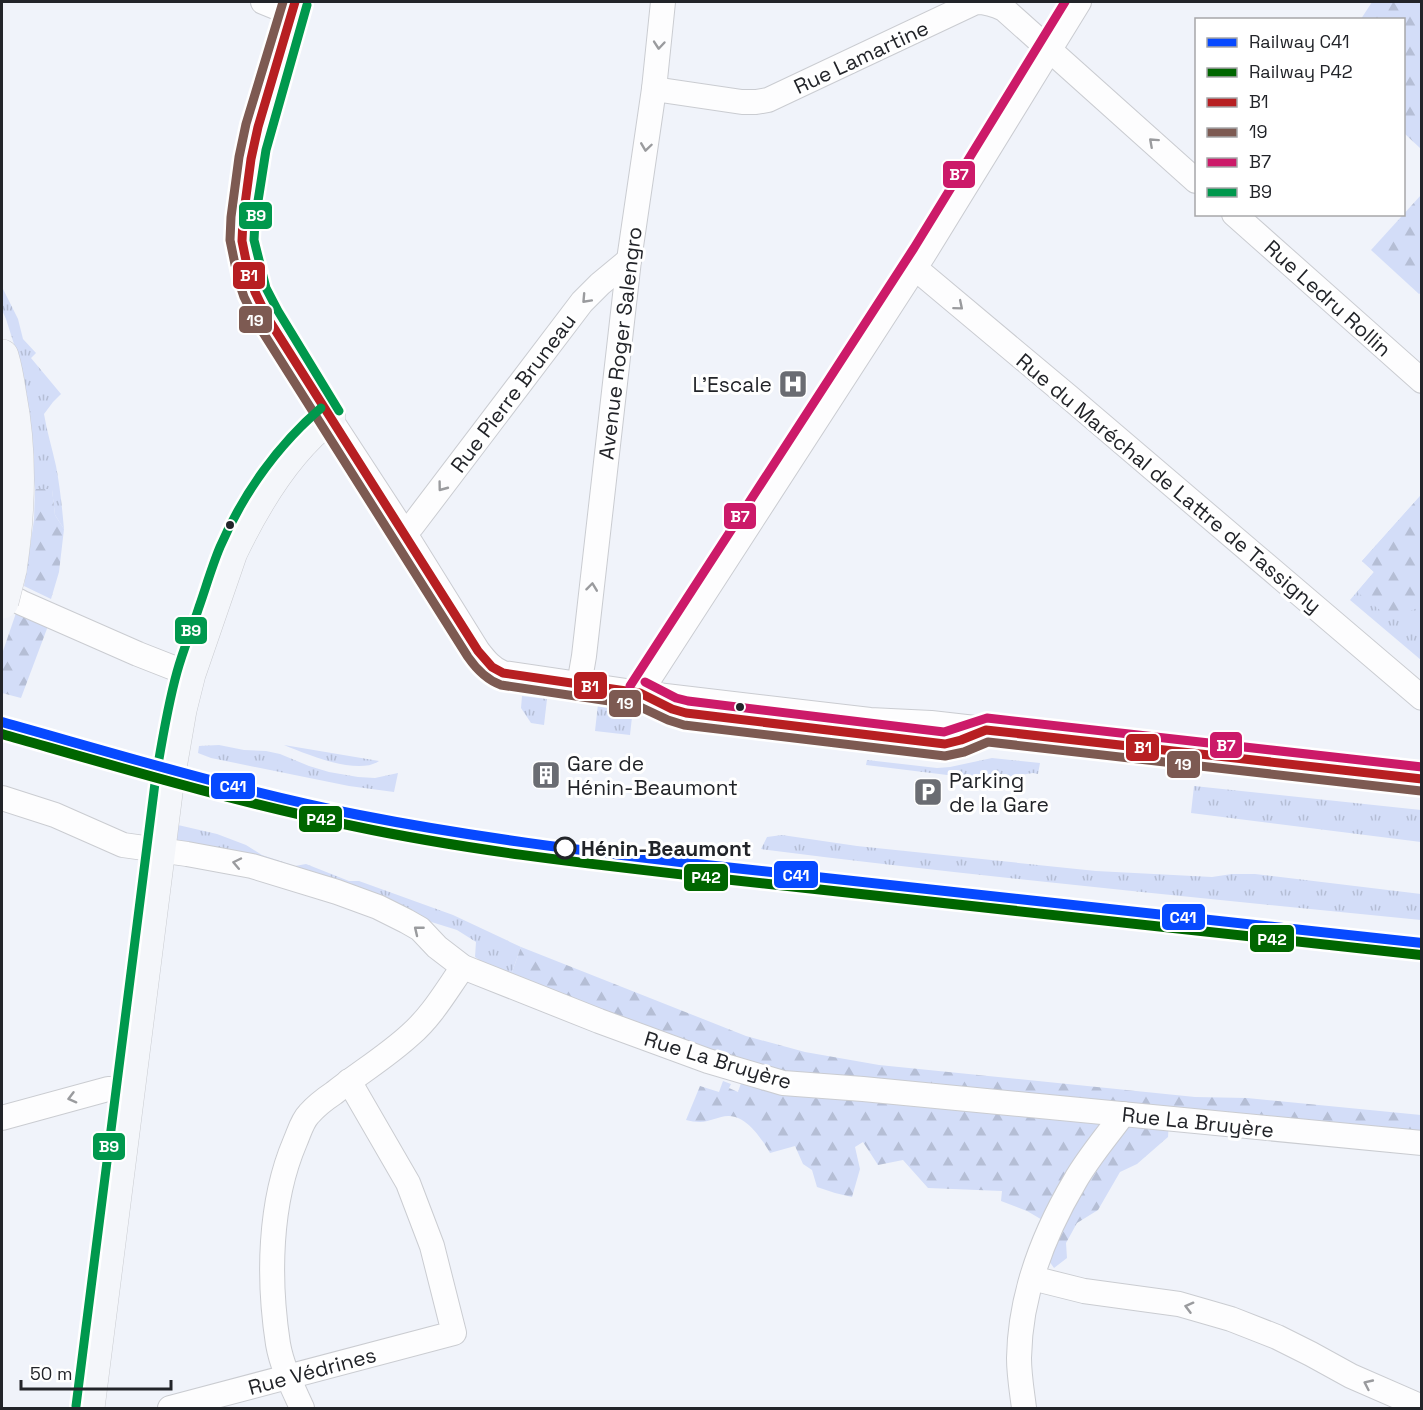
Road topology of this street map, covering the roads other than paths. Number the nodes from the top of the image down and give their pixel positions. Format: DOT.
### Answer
graph roads {
  1 [pos="663,2"];
  2 [pos="1079,2"];
  3 [pos="283,5"];
  4 [pos="1050,49"];
  5 [pos="654,89"];
  6 [pos="1195,179"];
  7 [pos="1236,216"];
  8 [pos="629,260"];
  9 [pos="915,268"];
  10 [pos="2,356"];
  11 [pos="1422,381"];
  12 [pos="329,417"];
  13 [pos="404,532"];
  14 [pos="6,581"];
  15 [pos="2,602"];
  16 [pos="189,674"];
  17 [pos="579,685"];
  18 [pos="640,693"];
  19 [pos="1422,698"];
  20 [pos="1422,779"];
  21 [pos="2,798"];
  22 [pos="160,850"];
  23 [pos="463,967"];
  24 [pos="349,1081"];
  25 [pos="129,1089"];
  26 [pos="1123,1114"];
  27 [pos="2,1118"];
  28 [pos="1422,1143"];
  29 [pos="1032,1278"];
  30 [pos="288,1377"];
  31 [pos="1422,1407"];
  32 [pos="88,1408"];
  33 [pos="170,1408"];
  34 [pos="302,1408"];
  35 [pos="1024,1408"];
  1 -- 5 [label="street, Avenue Roger Salengro, one-way"];
  2 -- 4 [label="street"];
  3 -- 12 [label="street"];
  4 -- 5 [label="street, Rue Lamartine"];
  6 -- 4 [label="street, one-way"];
  4 -- 9 [label="street"];
  5 -- 8 [label="street, Avenue Roger Salengro, one-way"];
  7 -- 11 [label="street, Rue Ledru Rollin"];
  8 -- 13 [label="street, Rue Pierre Bruneau, one-way"];
  17 -- 8 [label="street, Avenue Roger Salengro, one-way"];
  9 -- 18 [label="street"];
  9 -- 19 [label="street, Rue du Maréchal de Lattre de Tassigny, one-way"];
  10 -- 14 [label="street"];
  12 -- 13 [label="street"];
  12 -- 16 [label="street"];
  13 -- 17 [label="street"];
  14 -- 15 [label="street, bridge"];
  14 -- 16 [label="street"];
  16 -- 22 [label="street"];
  17 -- 18 [label="street"];
  18 -- 20 [label="street"];
  21 -- 22 [label="street, Rue La Bruyère"];
  23 -- 22 [label="street, Rue La Bruyère, one-way"];
  22 -- 25 [label="street"];
  23 -- 24 [label="street"];
  23 -- 26 [label="street, Rue La Bruyère"];
  24 -- 30 [label="street"];
  24 -- 30 [label="street, Rue Védrines"];
  25 -- 27 [label="street, one-way"];
  25 -- 32 [label="street"];
  26 -- 28 [label="street, Rue La Bruyère"];
  26 -- 29 [label="street"];
  31 -- 29 [label="street, one-way"];
  29 -- 35 [label="street"];
  30 -- 33 [label="street, Rue Védrines"];
  30 -- 34 [label="street"];
}
